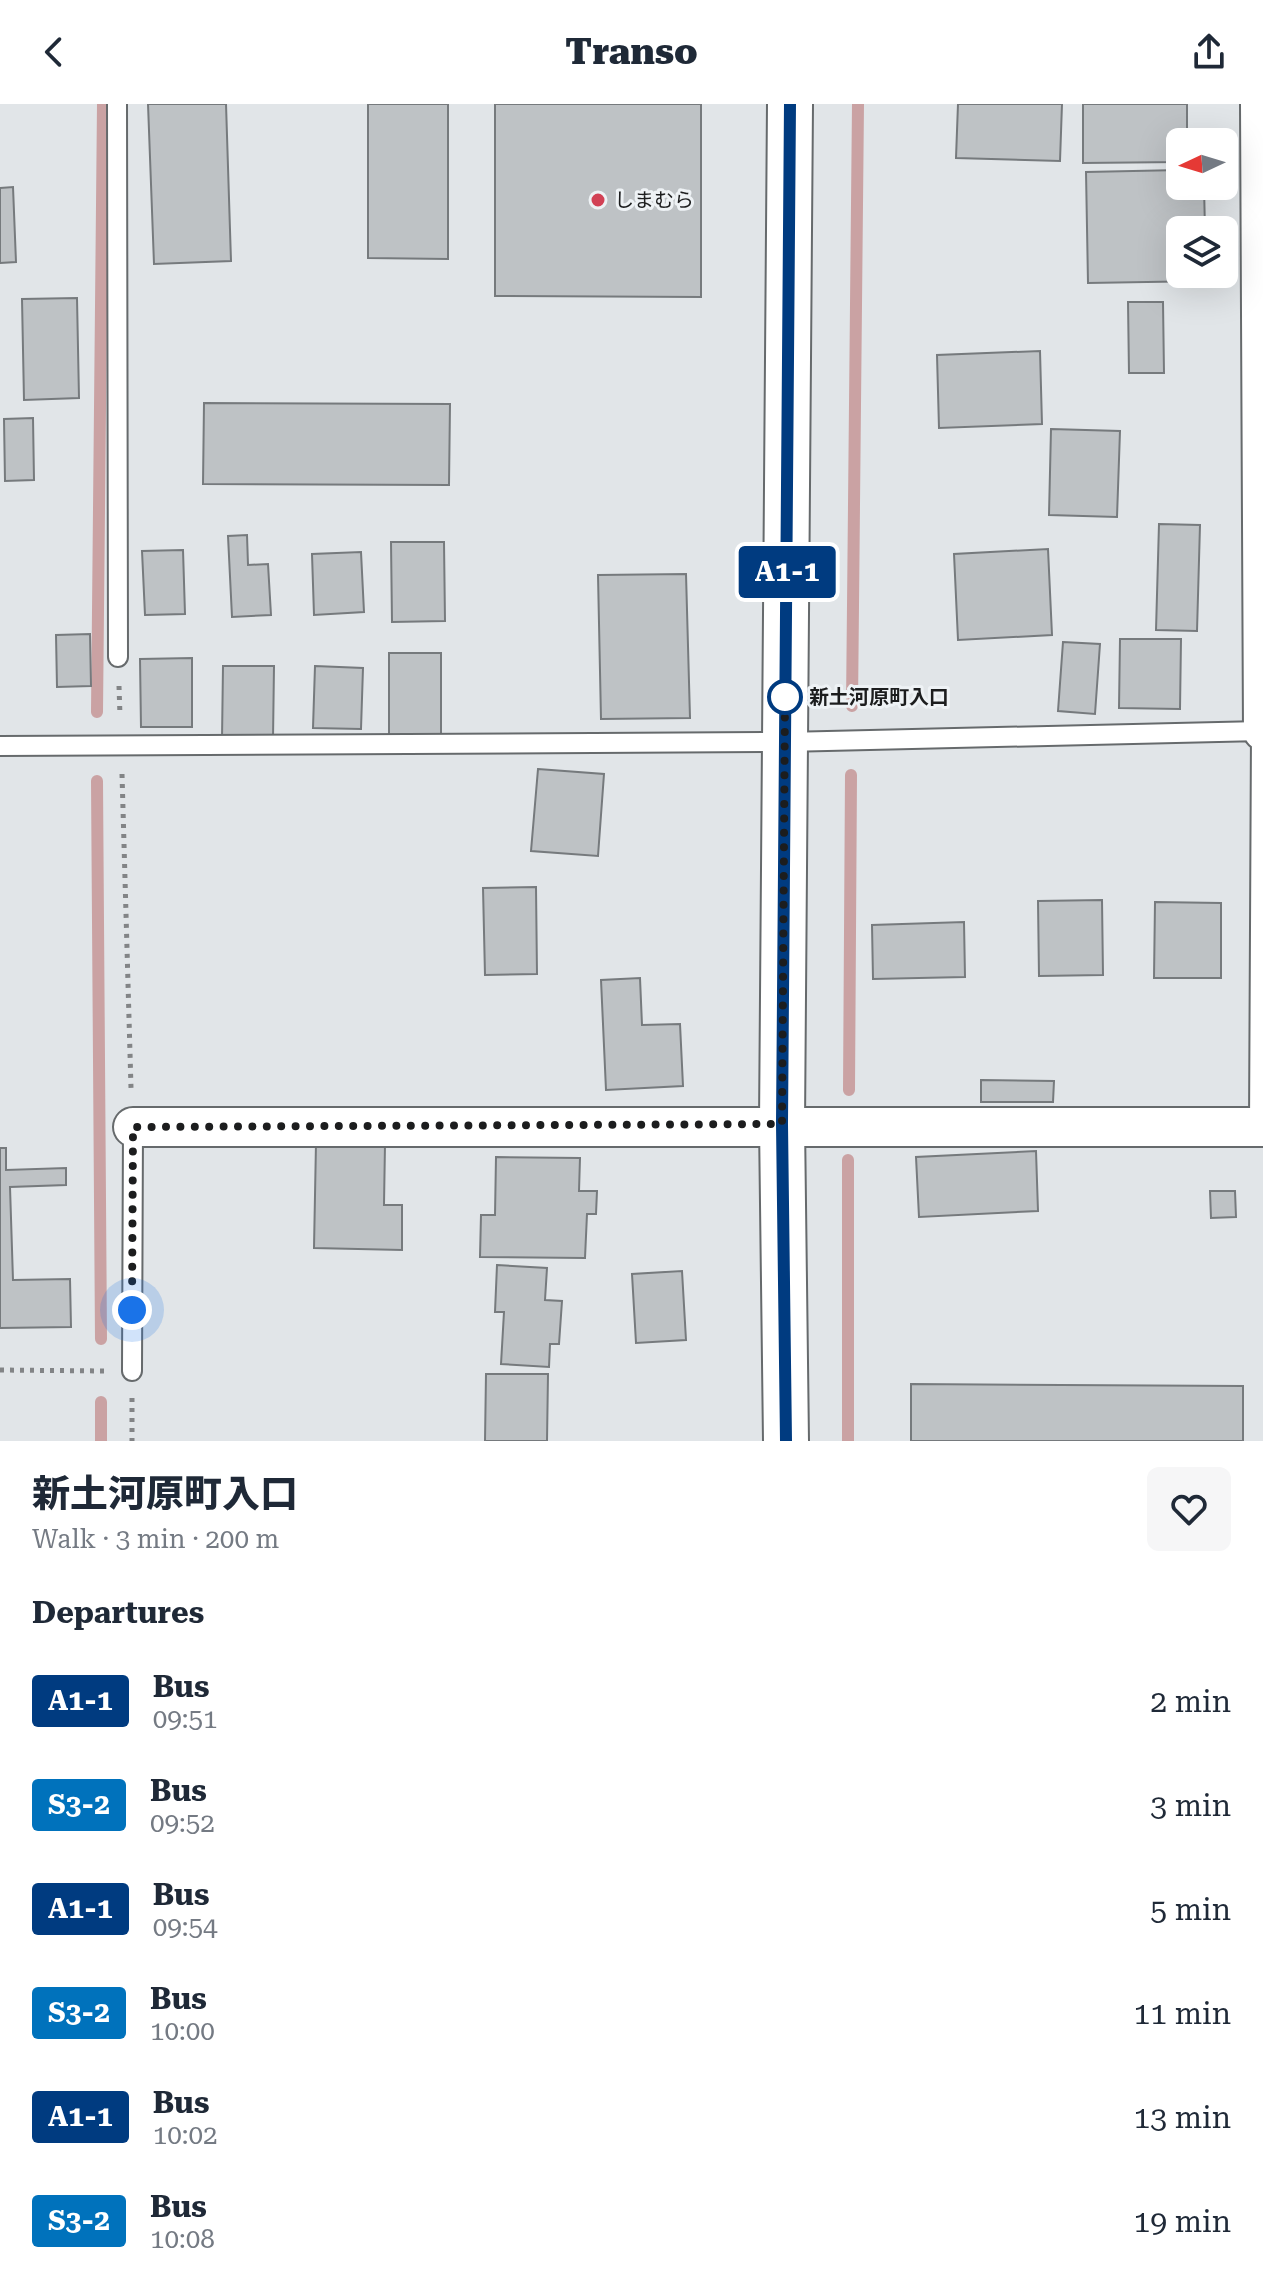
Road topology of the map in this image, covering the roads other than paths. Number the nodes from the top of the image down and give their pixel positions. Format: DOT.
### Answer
graph roads {
  1 [pos="117,104"];
  2 [pos="790,104"];
  3 [pos="1260,104"];
  4 [pos="118,657"];
  5 [pos="1262,731"];
  6 [pos="785,742"];
  7 [pos="0,746"];
  8 [pos="782,1124"];
  9 [pos="133,1127"];
  10 [pos="1261,1127"];
  11 [pos="132,1371"];
  12 [pos="786,1441"];
  1 -- 4 [label="lane"];
  2 -- 6 [label="main road"];
  3 -- 5 [label="street"];
  5 -- 6 [label="lane"];
  5 -- 10 [label="lane"];
  6 -- 7 [label="lane"];
  6 -- 8 [label="main road"];
  8 -- 9 [label="street"];
  8 -- 10 [label="street"];
  8 -- 12 [label="main road"];
  9 -- 11 [label="lane"];
}
